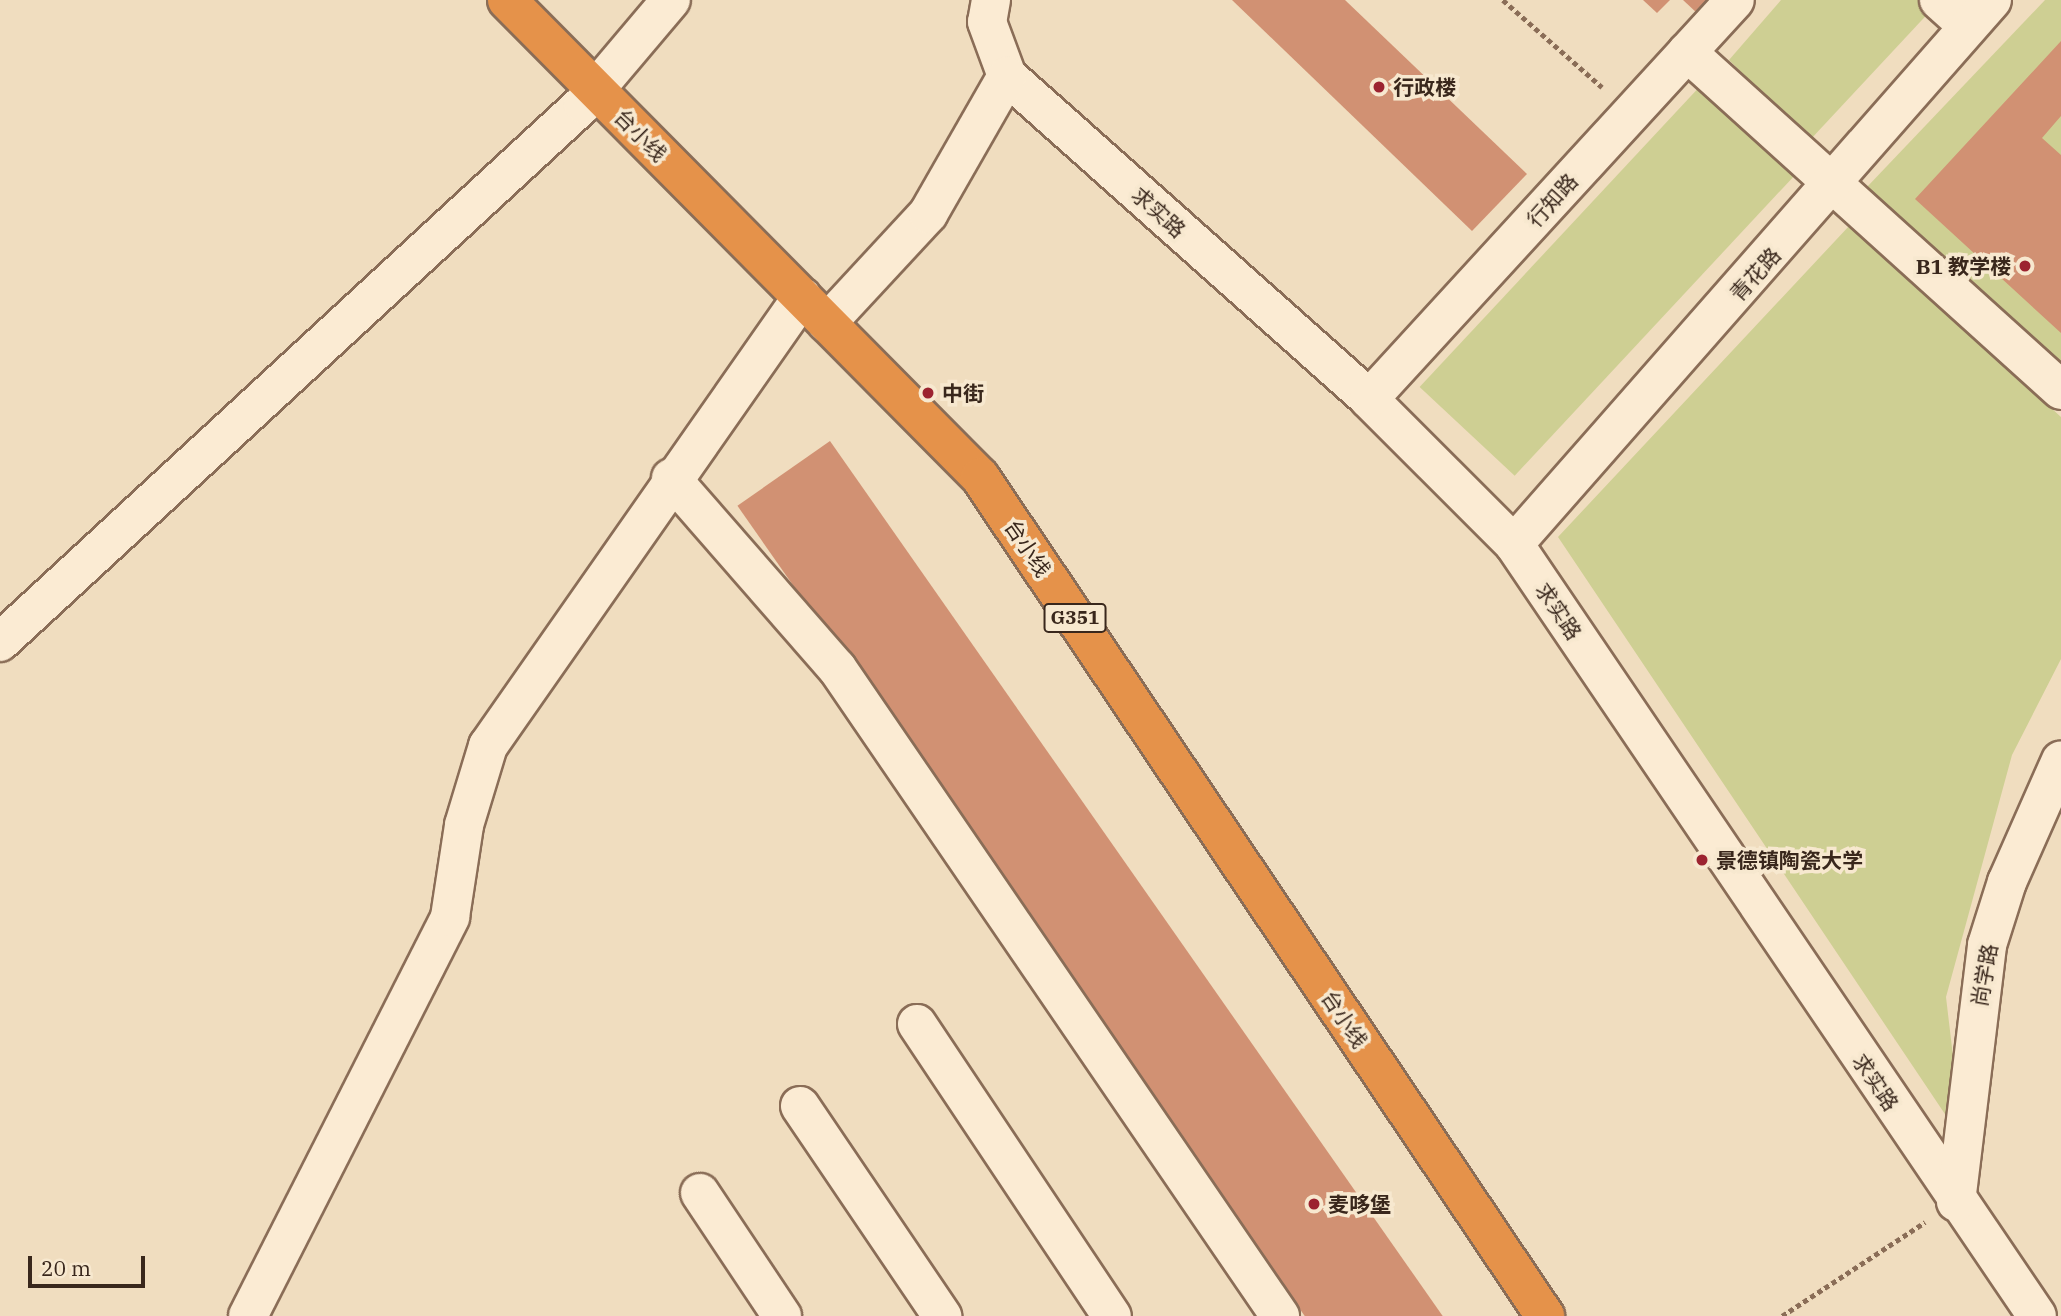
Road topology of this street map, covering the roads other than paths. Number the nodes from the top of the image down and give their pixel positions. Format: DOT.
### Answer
graph roads {
  1 [pos="507,0"];
  2 [pos="671,0"];
  3 [pos="991,0"];
  4 [pos="1735,0"];
  5 [pos="1939,0"];
  6 [pos="1980,13"];
  7 [pos="1687,52"];
  8 [pos="1007,76"];
  9 [pos="596,90"];
  10 [pos="1834,184"];
  11 [pos="815,310"];
  12 [pos="2061,390"];
  13 [pos="1368,400"];
  14 [pos="671,478"];
  15 [pos="1514,544"];
  16 [pos="0,642"];
  17 [pos="2061,760"];
  18 [pos="917,1024"];
  19 [pos="800,1106"];
  20 [pos="701,1193"];
  21 [pos="1956,1202"];
  22 [pos="248,1316"];
  23 [pos="782,1316"];
  24 [pos="942,1316"];
  25 [pos="1112,1316"];
  26 [pos="1280,1316"];
  27 [pos="1545,1316"];
  28 [pos="2038,1316"];
  1 -- 9 [label="highway, 台小线 / G351"];
  2 -- 9 [label="street"];
  3 -- 8 [label="street, 求实路"];
  4 -- 7 [label="street, 行知路"];
  5 -- 6 [label="street"];
  6 -- 10 [label="street, 青花路"];
  7 -- 10 [label="street"];
  7 -- 13 [label="street, 行知路"];
  8 -- 11 [label="street"];
  8 -- 13 [label="street, 求实路"];
  9 -- 11 [label="highway, 台小线 / G351"];
  9 -- 16 [label="street"];
  10 -- 12 [label="street"];
  10 -- 15 [label="street, 青花路"];
  11 -- 14 [label="street"];
  11 -- 27 [label="highway, 台小线 / G351"];
  13 -- 15 [label="street, 求实路"];
  14 -- 22 [label="street"];
  14 -- 26 [label="street"];
  15 -- 21 [label="street, 求实路"];
  17 -- 21 [label="street, 尚学路"];
  18 -- 25 [label="street"];
  19 -- 24 [label="street"];
  20 -- 23 [label="street"];
  21 -- 28 [label="street, 求实路"];
}
